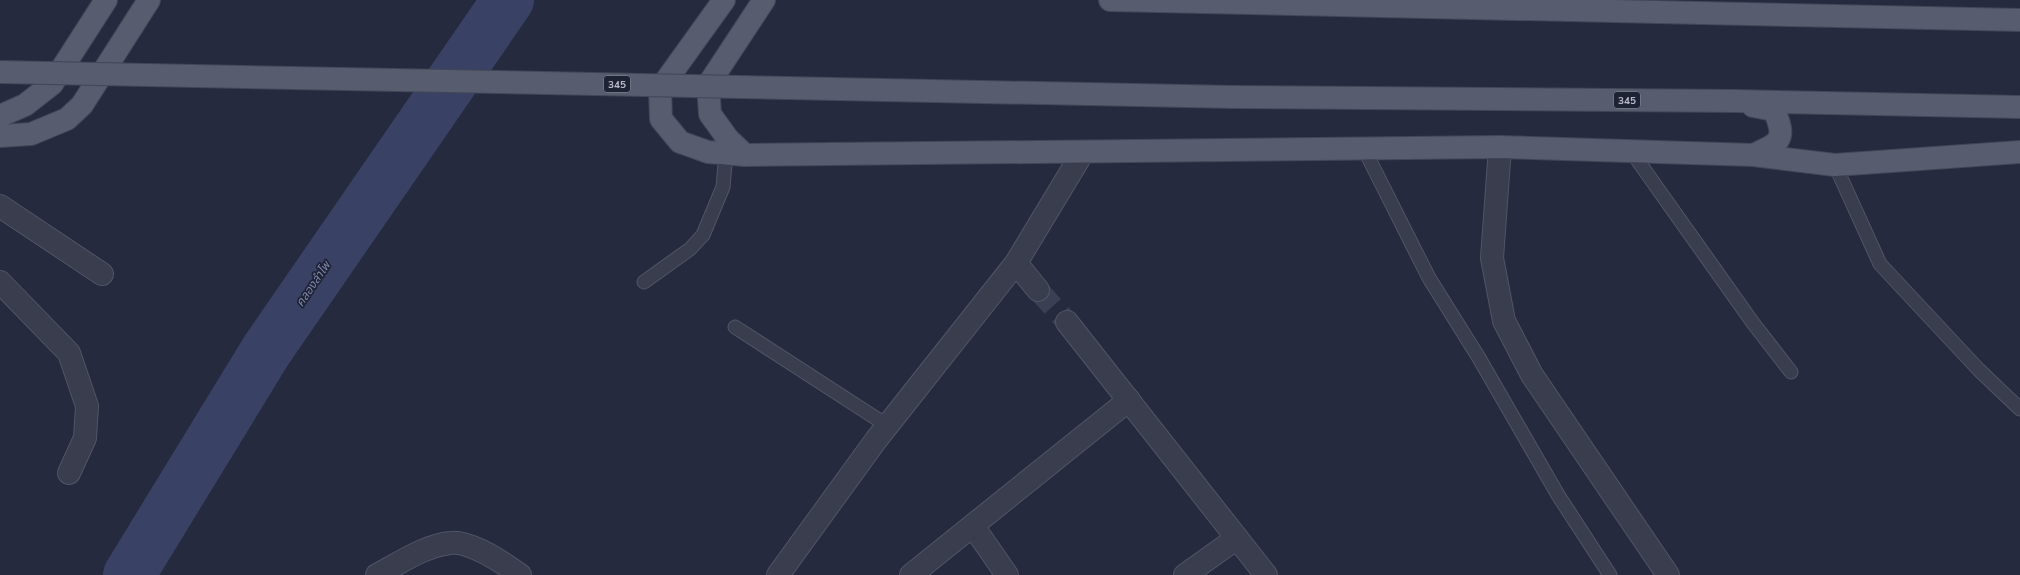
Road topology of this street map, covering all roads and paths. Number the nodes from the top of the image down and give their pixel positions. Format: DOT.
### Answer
graph roads {
  1 [pos="106,0"];
  2 [pos="149,0"];
  3 [pos="724,0"];
  4 [pos="764,0"];
  5 [pos="1110,0"];
  6 [pos="1814,0"];
  7 [pos="1788,15"];
  8 [pos="2020,20"];
  9 [pos="0,72"];
  10 [pos="1735,101"];
  11 [pos="2020,106"];
  12 [pos="0,116"];
  13 [pos="0,136"];
  14 [pos="1500,147"];
  15 [pos="1364,149"];
  16 [pos="1631,151"];
  17 [pos="1083,152"];
  18 [pos="2020,152"];
  19 [pos="736,154"];
  20 [pos="1753,155"];
  21 [pos="1835,164"];
  22 [pos="0,206"];
  23 [pos="1016,263"];
  24 [pos="102,274"];
  25 [pos="0,282"];
  26 [pos="644,282"];
  27 [pos="1038,290"];
  28 [pos="1067,322"];
  29 [pos="735,327"];
  30 [pos="1791,372"];
  31 [pos="1129,400"];
  32 [pos="2020,409"];
  33 [pos="888,426"];
  34 [pos="69,473"];
  35 [pos="973,526"];
  36 [pos="1237,538"];
  37 [pos="377,575"];
  38 [pos="520,575"];
  39 [pos="778,575"];
  40 [pos="911,575"];
  41 [pos="1007,575"];
  42 [pos="1185,575"];
  43 [pos="1266,575"];
  44 [pos="1610,575"];
  45 [pos="1668,575"];
  1 -- 12 [label="main road"];
  2 -- 13 [label="main road"];
  3 -- 19 [label="main road"];
  4 -- 19 [label="main road"];
  5 -- 7 [label="main road"];
  6 -- 7 [label="main road"];
  7 -- 8 [label="main road"];
  9 -- 10 [label="main road, 345, bridge"];
  10 -- 11 [label="main road, 345"];
  10 -- 20 [label="main road"];
  14 -- 15 [label="main road"];
  14 -- 16 [label="main road"];
  14 -- 45 [label="street"];
  15 -- 17 [label="main road"];
  15 -- 44 [label="lane"];
  16 -- 20 [label="main road"];
  16 -- 30 [label="lane"];
  17 -- 19 [label="main road"];
  17 -- 23 [label="street"];
  18 -- 21 [label="main road"];
  19 -- 26 [label="lane"];
  20 -- 21 [label="main road"];
  21 -- 32 [label="lane"];
  22 -- 24 [label="street"];
  23 -- 27 [label="street"];
  23 -- 33 [label="street"];
  25 -- 34 [label="street"];
  28 -- 31 [label="street"];
  29 -- 33 [label="lane"];
  31 -- 35 [label="street"];
  31 -- 36 [label="street"];
  33 -- 39 [label="street"];
  35 -- 40 [label="street"];
  35 -- 41 [label="street"];
  36 -- 42 [label="street"];
  36 -- 43 [label="street"];
  37 -- 38 [label="street"];
}
